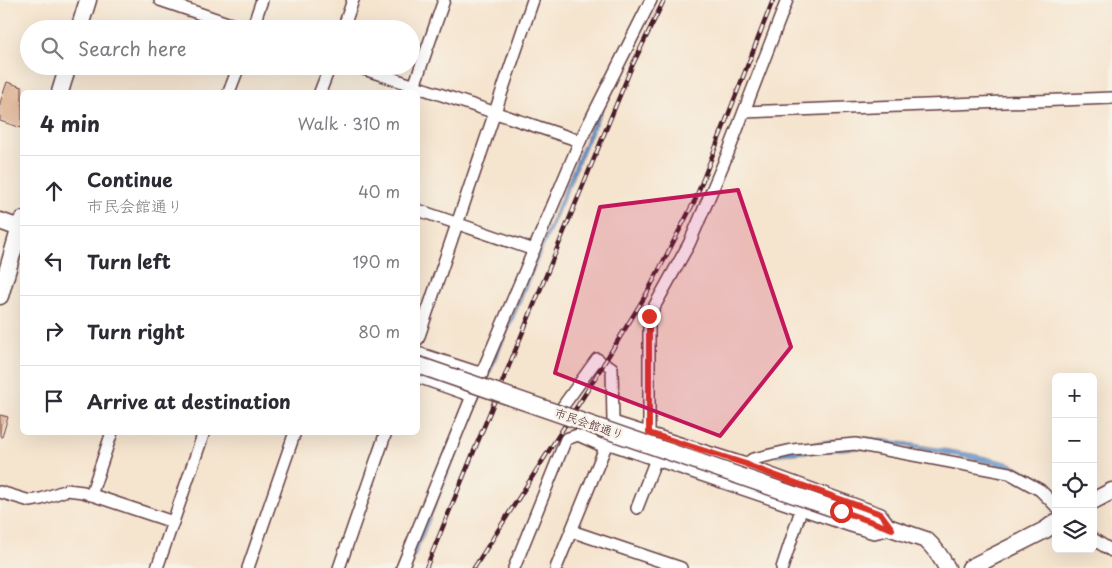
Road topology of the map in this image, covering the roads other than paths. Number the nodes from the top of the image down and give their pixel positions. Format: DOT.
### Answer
graph roads {
  1 [pos="88,0"];
  2 [pos="160,0"];
  3 [pos="262,0"];
  4 [pos="353,0"];
  5 [pos="444,0"];
  6 [pos="533,0"];
  7 [pos="651,0"];
  8 [pos="787,0"];
  9 [pos="82,20"];
  10 [pos="219,20"];
  11 [pos="255,20"];
  12 [pos="346,20"];
  13 [pos="420,69"];
  14 [pos="65,75"];
  15 [pos="235,75"];
  16 [pos="327,75"];
  17 [pos="378,75"];
  18 [pos="418,75"];
  19 [pos="413,89"];
  20 [pos="61,90"];
  21 [pos="230,90"];
  22 [pos="321,90"];
  23 [pos="420,91"];
  24 [pos="1112,98"];
  25 [pos="744,112"];
  26 [pos="494,113"];
  27 [pos="580,141"];
  28 [pos="420,211"];
  29 [pos="0,222"];
  30 [pos="458,224"];
  31 [pos="20,226"];
  32 [pos="20,232"];
  33 [pos="534,250"];
  34 [pos="0,296"];
  35 [pos="420,333"];
  36 [pos="420,354"];
  37 [pos="420,367"];
  38 [pos="482,374"];
  39 [pos="420,378"];
  40 [pos="472,396"];
  41 [pos="563,406"];
  42 [pos="613,422"];
  43 [pos="649,433"];
  44 [pos="111,435"];
  45 [pos="203,435"];
  46 [pos="294,435"];
  47 [pos="385,435"];
  48 [pos="606,445"];
  49 [pos="656,459"];
  50 [pos="746,464"];
  51 [pos="1112,491"];
  52 [pos="0,492"];
  53 [pos="91,495"];
  54 [pos="1097,499"];
  55 [pos="1052,502"];
  56 [pos="1112,502"];
  57 [pos="637,508"];
  58 [pos="1097,509"];
  59 [pos="801,510"];
  60 [pos="173,522"];
  61 [pos="1052,526"];
  62 [pos="892,529"];
  63 [pos="571,531"];
  64 [pos="1097,542"];
  65 [pos="1112,551"];
  66 [pos="157,568"];
  67 [pos="248,568"];
  68 [pos="339,568"];
  69 [pos="402,568"];
  70 [pos="514,568"];
  71 [pos="556,568"];
  72 [pos="681,568"];
  73 [pos="782,568"];
  74 [pos="947,568"];
  75 [pos="970,568"];
  1 -- 9 [label="street"];
  2 -- 10 [label="street"];
  3 -- 11 [label="street"];
  4 -- 12 [label="street"];
  5 -- 13 [label="street"];
  6 -- 26 [label="street"];
  7 -- 27 [label="street"];
  8 -- 25 [label="street"];
  14 -- 20 [label="street"];
  15 -- 21 [label="street"];
  16 -- 22 [label="street"];
  17 -- 19 [label="street"];
  18 -- 19 [label="street"];
  23 -- 26 [label="street"];
  24 -- 25 [label="street"];
  25 -- 43 [label="street"];
  26 -- 27 [label="street"];
  26 -- 30 [label="street"];
  27 -- 33 [label="street"];
  28 -- 30 [label="street"];
  29 -- 31 [label="street"];
  30 -- 33 [label="street"];
  30 -- 35 [label="street"];
  32 -- 34 [label="street"];
  33 -- 38 [label="street"];
  36 -- 38 [label="street"];
  37 -- 62 [label="street, 市民会館通り, bridge"];
  38 -- 40 [label="street"];
  39 -- 40 [label="street"];
  40 -- 69 [label="street"];
  41 -- 42 [label="street"];
  42 -- 43 [label="street"];
  42 -- 48 [label="street"];
  43 -- 50 [label="street"];
  44 -- 53 [label="street"];
  45 -- 60 [label="street"];
  46 -- 67 [label="street"];
  47 -- 68 [label="street"];
  48 -- 49 [label="street"];
  48 -- 63 [label="street"];
  48 -- 70 [label="street"];
  49 -- 57 [label="street"];
  49 -- 59 [label="street"];
  50 -- 55 [label="street"];
  50 -- 62 [label="street"];
  51 -- 54 [label="street"];
  52 -- 53 [label="street"];
  53 -- 60 [label="street"];
  56 -- 58 [label="street"];
  59 -- 62 [label="street"];
  59 -- 73 [label="street"];
  60 -- 66 [label="street"];
  61 -- 75 [label="street"];
  62 -- 74 [label="street, 市民会館通り"];
  63 -- 71 [label="street"];
  63 -- 72 [label="street"];
  64 -- 65 [label="street"];
}
